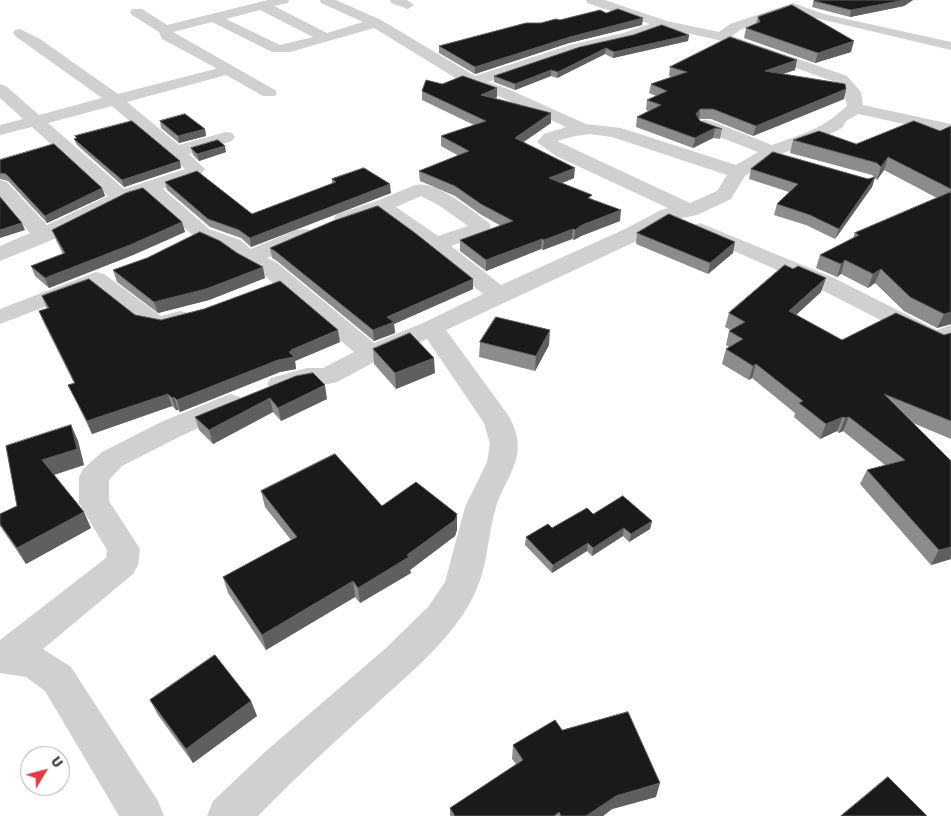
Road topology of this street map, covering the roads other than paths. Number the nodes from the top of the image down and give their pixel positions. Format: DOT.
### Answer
graph roads {
  1 [pos="283,0"];
  2 [pos="326,0"];
  3 [pos="592,0"];
  4 [pos="814,0"];
  5 [pos="261,5"];
  6 [pos="790,8"];
  7 [pos="137,12"];
  8 [pos="212,13"];
  9 [pos="376,23"];
  10 [pos="663,24"];
  11 [pos="165,30"];
  12 [pos="20,33"];
  13 [pos="326,37"];
  14 [pos="722,37"];
  15 [pos="951,46"];
  16 [pos="226,69"];
  17 [pos="473,82"];
  18 [pos="176,85"];
  19 [pos="0,89"];
  20 [pos="269,93"];
  21 [pos="191,94"];
  22 [pos="114,99"];
  23 [pos="856,108"];
  24 [pos="36,121"];
  25 [pos="705,125"];
  26 [pos="208,126"];
  27 [pos="581,128"];
  28 [pos="951,129"];
  29 [pos="0,130"];
  30 [pos="226,137"];
  31 [pos="162,140"];
  32 [pos="176,152"];
  33 [pos="770,153"];
  34 [pos="793,162"];
  35 [pos="738,172"];
  36 [pos="0,186"];
  37 [pos="149,187"];
  38 [pos="122,197"];
  39 [pos="381,206"];
  40 [pos="690,211"];
  41 [pos="666,215"];
  42 [pos="202,233"];
  43 [pos="44,235"];
  44 [pos="435,244"];
  45 [pos="179,245"];
  46 [pos="0,254"];
  47 [pos="249,258"];
  48 [pos="118,271"];
  49 [pos="96,279"];
  50 [pos="499,295"];
  51 [pos="197,313"];
  52 [pos="0,317"];
  53 [pos="432,328"];
  54 [pos="947,339"];
  55 [pos="371,353"];
  56 [pos="3,657"];
  57 [pos="144,816"];
  58 [pos="228,816"];
  1 -- 5 [label="street"];
  2 -- 9 [label="street"];
  3 -- 10 [label="street"];
  4 -- 6 [label="street"];
  5 -- 8 [label="street"];
  5 -- 13 [label="street"];
  6 -- 14 [label="street"];
  6 -- 15 [label="street"];
  7 -- 11 [label="street"];
  8 -- 11 [label="street"];
  8 -- 13 [label="street"];
  9 -- 13 [label="street"];
  9 -- 17 [label="street"];
  10 -- 14 [label="street"];
  10 -- 17 [label="street"];
  11 -- 16 [label="street"];
  12 -- 22 [label="street"];
  14 -- 23 [label="street"];
  16 -- 18 [label="street"];
  16 -- 20 [label="street"];
  17 -- 27 [label="street"];
  18 -- 21 [label="street"];
  18 -- 22 [label="street"];
  19 -- 24 [label="street"];
  22 -- 24 [label="street"];
  22 -- 31 [label="street"];
  23 -- 28 [label="street"];
  23 -- 33 [label="street"];
  24 -- 29 [label="street"];
  24 -- 38 [label="street"];
  25 -- 33 [label="street"];
  26 -- 31 [label="street"];
  27 -- 35 [label="street"];
  27 -- 40 [label="street"];
  30 -- 32 [label="street"];
  31 -- 32 [label="street"];
  32 -- 37 [label="street"];
  33 -- 34 [label="street"];
  33 -- 35 [label="street"];
  35 -- 40 [label="street"];
  36 -- 43 [label="street"];
  37 -- 38 [label="street"];
  37 -- 42 [label="street"];
  38 -- 43 [label="street"];
  39 -- 44 [label="street"];
  39 -- 44 [label="street"];
  39 -- 47 [label="street"];
  40 -- 41 [label="street"];
  41 -- 50 [label="street"];
  41 -- 54 [label="street"];
  42 -- 45 [label="street"];
  42 -- 47 [label="street"];
  43 -- 46 [label="street"];
  44 -- 50 [label="street"];
  47 -- 55 [label="street"];
  48 -- 49 [label="street"];
  49 -- 51 [label="street"];
  49 -- 52 [label="street"];
  50 -- 53 [label="street"];
  53 -- 55 [label="street"];
  53 -- 58 [label="street"];
  55 -- 56 [label="street"];
  56 -- 57 [label="street"];
}
